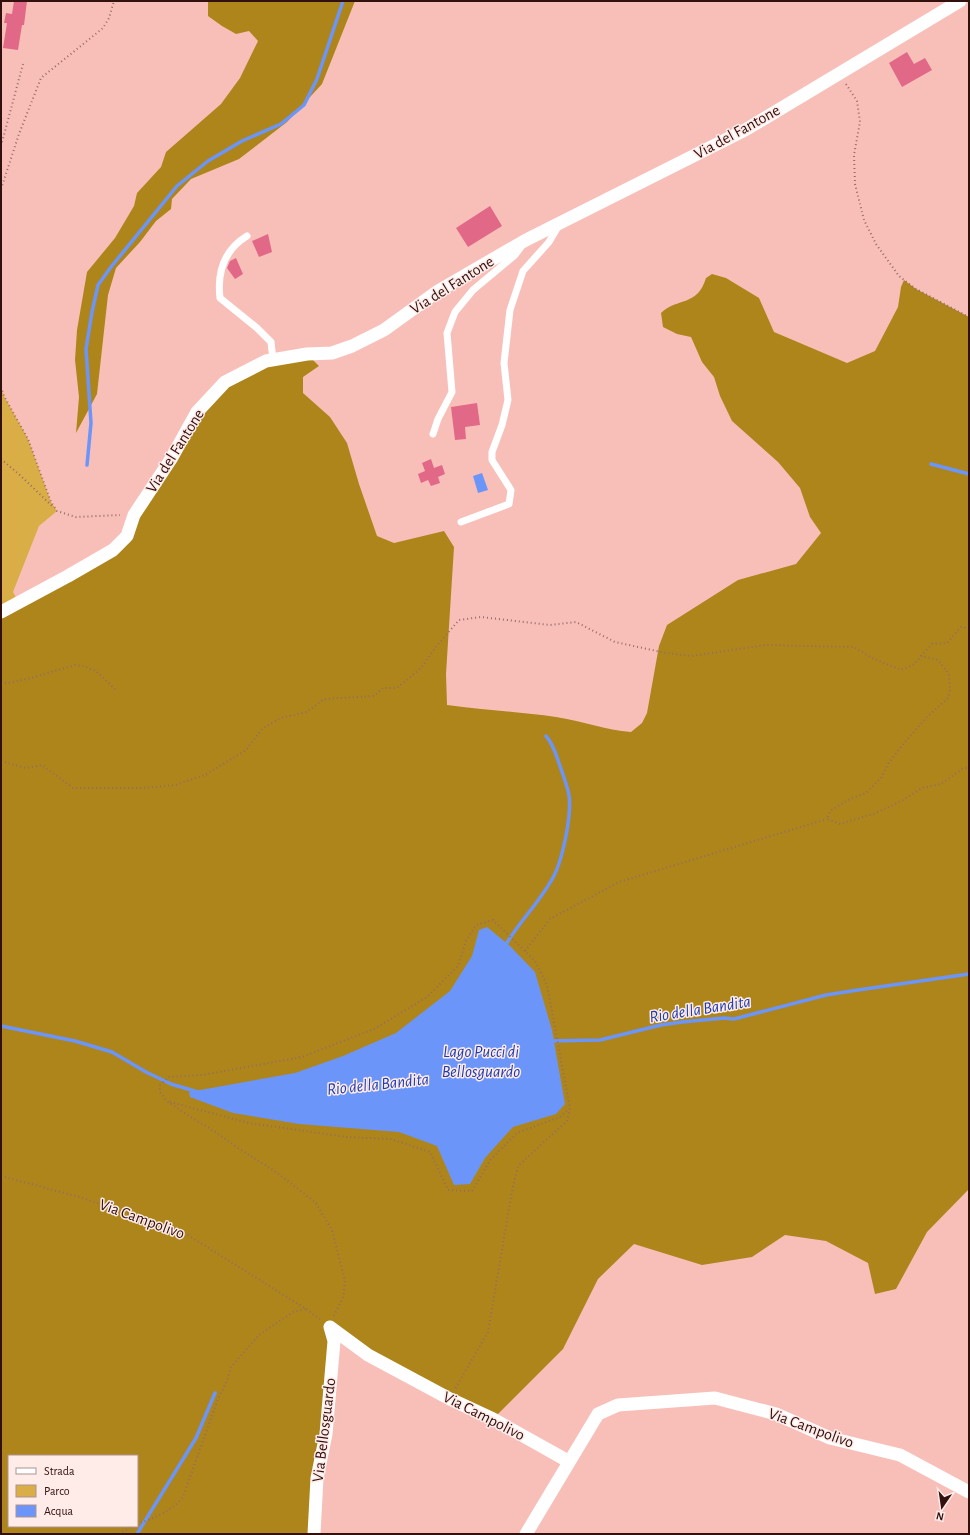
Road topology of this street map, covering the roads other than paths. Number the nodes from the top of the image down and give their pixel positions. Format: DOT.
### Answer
graph roads {
  1 [pos="960,1"];
  2 [pos="560,224"];
  3 [pos="247,236"];
  4 [pos="526,240"];
  5 [pos="273,360"];
  6 [pos="433,434"];
  7 [pos="461,522"];
  8 [pos="1,612"];
  9 [pos="330,1327"];
  10 [pos="568,1462"];
  11 [pos="969,1492"];
  12 [pos="314,1534"];
  13 [pos="526,1534"];
  1 -- 2 [label="street, Via del Fantone"];
  2 -- 4 [label="street, Via del Fantone"];
  2 -- 7 [label="lane"];
  3 -- 5 [label="lane"];
  4 -- 5 [label="street, Via del Fantone"];
  4 -- 6 [label="lane"];
  5 -- 8 [label="street, Via del Fantone"];
  9 -- 10 [label="street, Via Campolivo"];
  9 -- 12 [label="street, Via Bellosguardo"];
  10 -- 11 [label="street, Via Campolivo"];
  10 -- 13 [label="street"];
}
